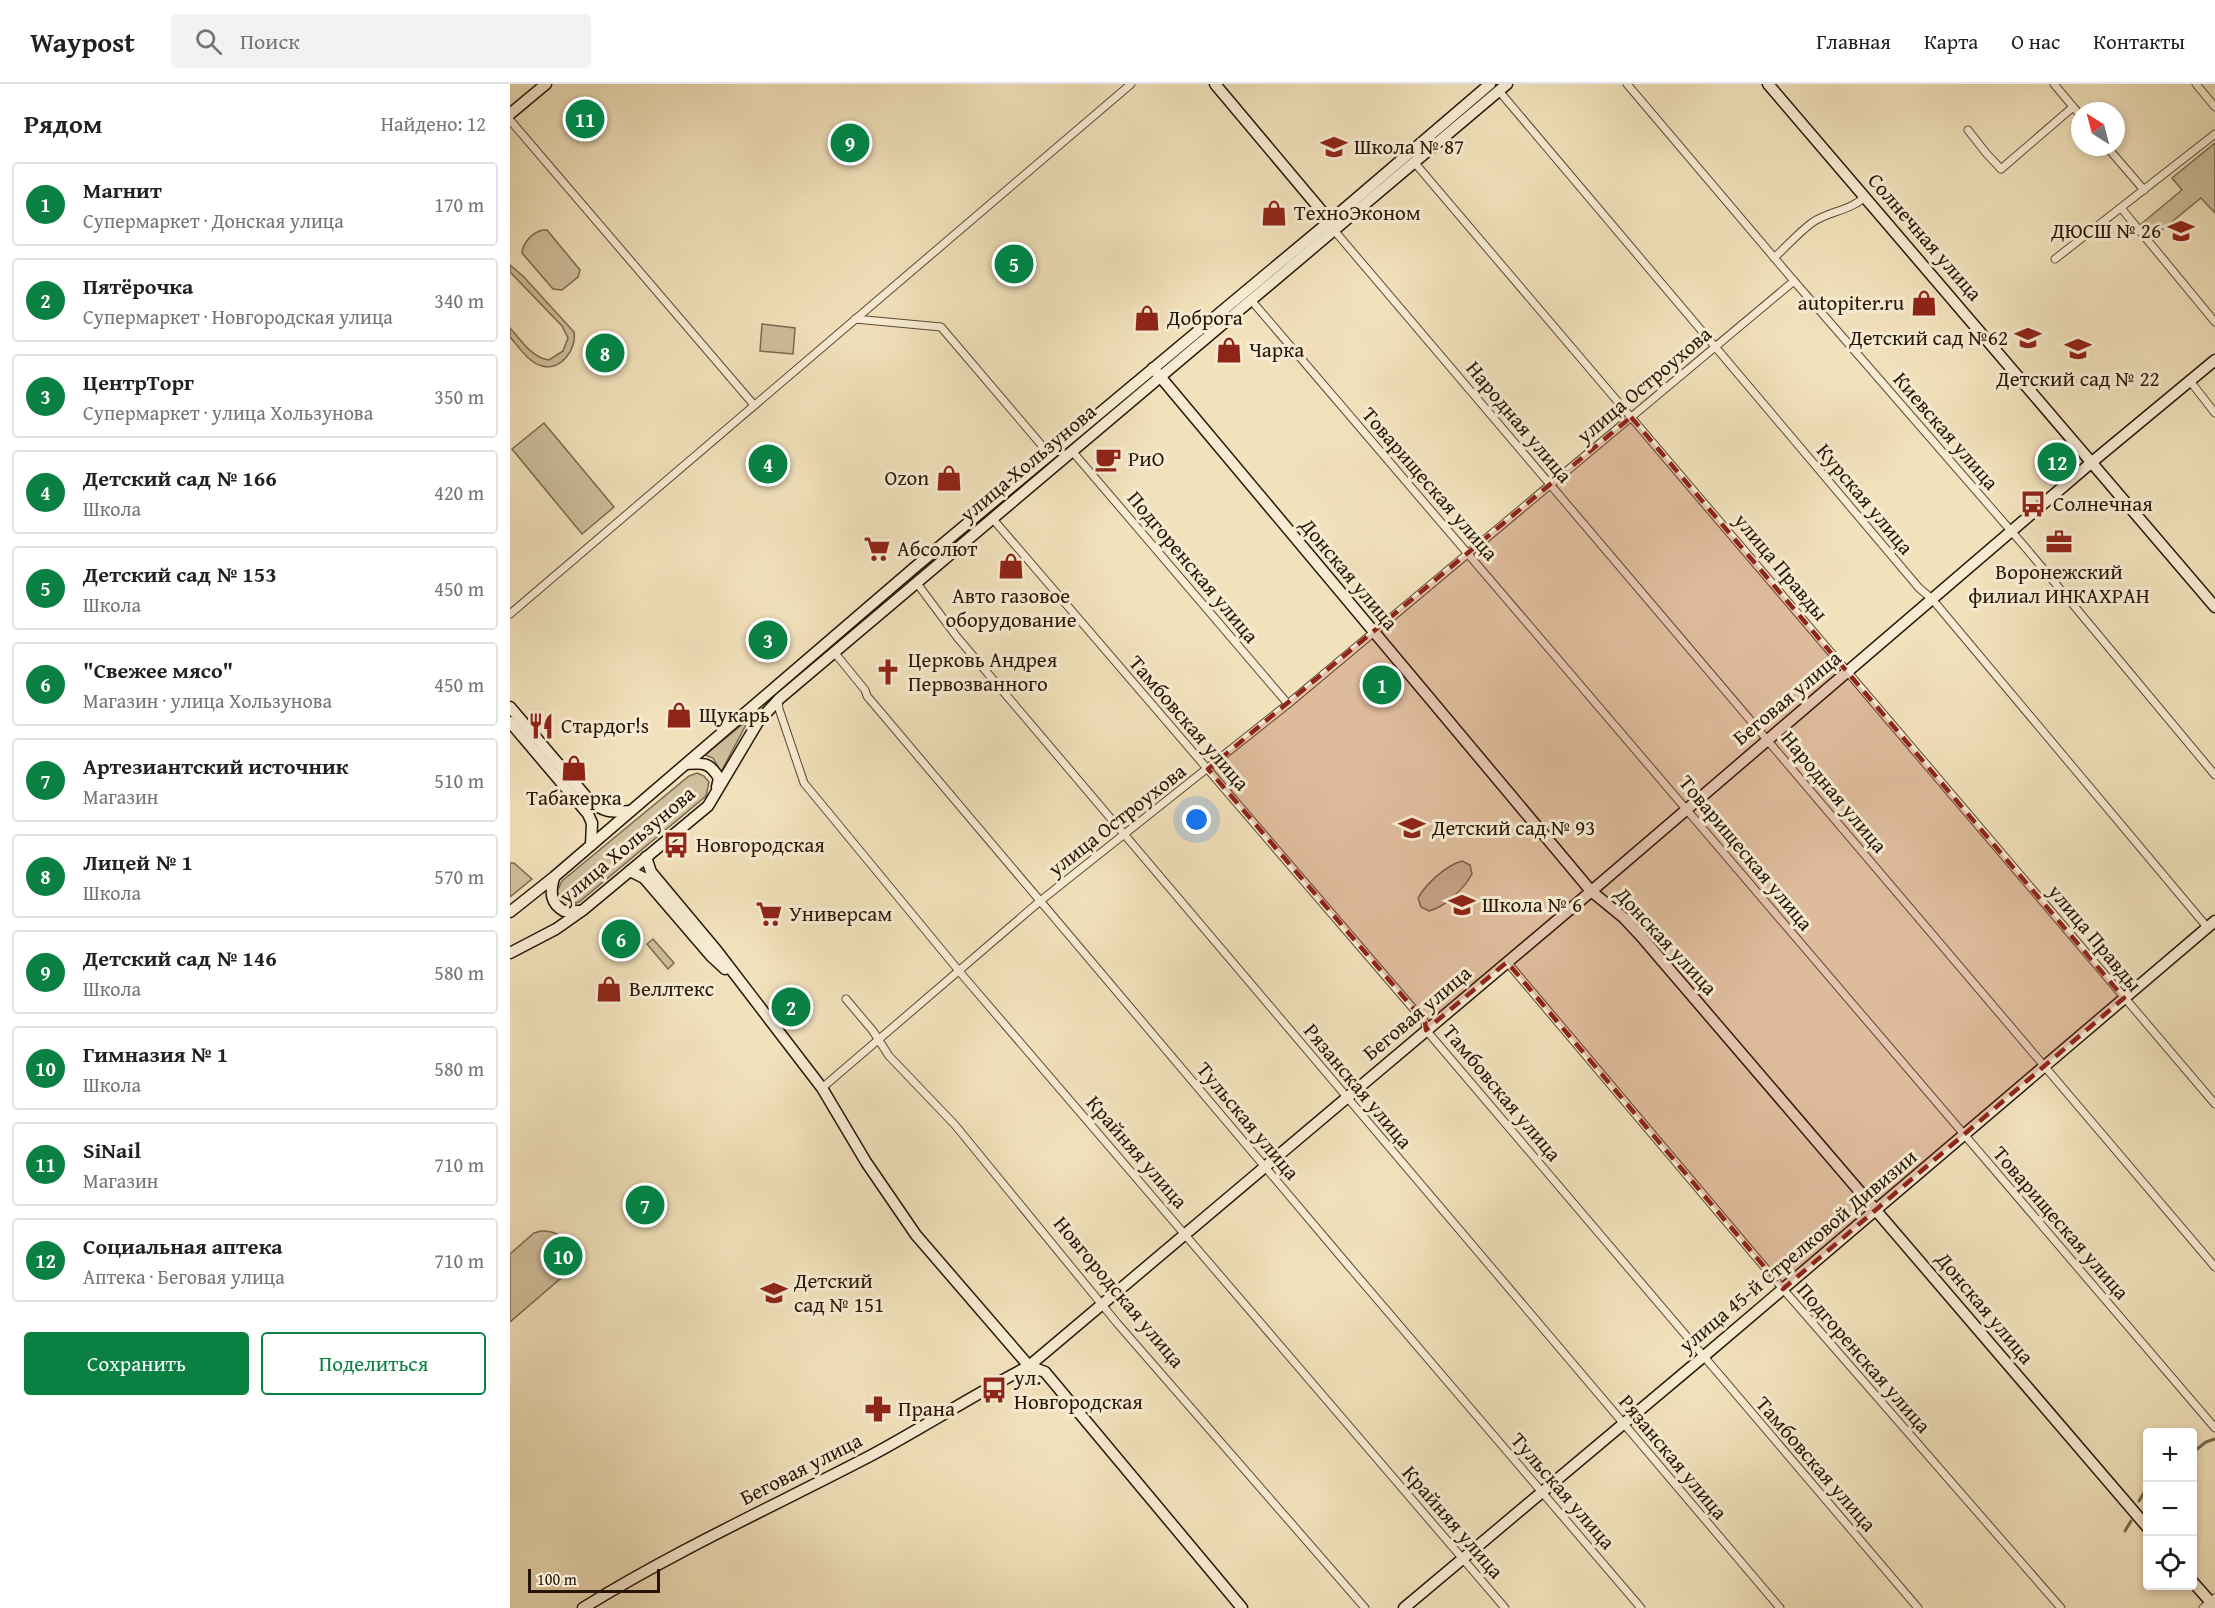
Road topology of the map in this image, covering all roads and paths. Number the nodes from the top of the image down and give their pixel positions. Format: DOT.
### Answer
graph roads {
  1 [pos="534,84"];
  2 [pos="546,84"];
  3 [pos="1131,84"];
  4 [pos="1215,84"];
  5 [pos="1626,84"];
  6 [pos="1768,84"];
  7 [pos="2054,84"];
  8 [pos="2196,84"];
  9 [pos="1499,86"];
  10 [pos="510,105"];
  11 [pos="2071,105"];
  12 [pos="2215,106"];
  13 [pos="2071,109"];
  14 [pos="510,114"];
  15 [pos="510,120"];
  16 [pos="1968,130"];
  17 [pos="2215,134"];
  18 [pos="2115,156"];
  19 [pos="1414,162"];
  20 [pos="2144,190"];
  21 [pos="1865,197"];
  22 [pos="2121,208"];
  23 [pos="1331,225"];
  24 [pos="1774,258"];
  25 [pos="2055,260"];
  26 [pos="1794,281"];
  27 [pos="1251,300"];
  28 [pos="855,320"];
  29 [pos="2215,322"];
  30 [pos="1715,347"];
  31 [pos="2215,360"];
  32 [pos="1156,373"];
  33 [pos="2190,381"];
  34 [pos="754,405"];
  35 [pos="2215,413"];
  36 [pos="1631,417"];
  37 [pos="1072,451"];
  38 [pos="1050,455"];
  39 [pos="2092,462"];
  40 [pos="1550,485"];
  41 [pos="992,518"];
  42 [pos="2011,531"];
  43 [pos="1468,554"];
  44 [pos="916,582"];
  45 [pos="1932,599"];
  46 [pos="2215,607"];
  47 [pos="510,614"];
  48 [pos="1373,633"];
  49 [pos="834,652"];
  50 [pos="1848,672"];
  51 [pos="778,699"];
  52 [pos="1288,704"];
  53 [pos="510,707"];
  54 [pos="510,722"];
  55 [pos="1768,739"];
  56 [pos="687,764"];
  57 [pos="1208,769"];
  58 [pos="2215,774"];
  59 [pos="716,793"];
  60 [pos="1687,808"];
  61 [pos="631,811"];
  62 [pos="1123,834"];
  63 [pos="591,845"];
  64 [pos="646,857"];
  65 [pos="630,871"];
  66 [pos="554,877"];
  67 [pos="1591,891"];
  68 [pos="1039,902"];
  69 [pos="583,910"];
  70 [pos="510,912"];
  71 [pos="2211,924"];
  72 [pos="510,953"];
  73 [pos="1507,962"];
  74 [pos="960,970"];
  75 [pos="746,989"];
  76 [pos="2124,998"];
  77 [pos="846,999"];
  78 [pos="1426,1030"];
  79 [pos="879,1040"];
  80 [pos="2045,1066"];
  81 [pos="822,1088"];
  82 [pos="1346,1098"];
  83 [pos="2215,1104"];
  84 [pos="1964,1135"];
  85 [pos="1266,1166"];
  86 [pos="1875,1211"];
  87 [pos="1186,1233"];
  88 [pos="2215,1267"];
  89 [pos="1783,1289"];
  90 [pos="1102,1304"];
  91 [pos="1703,1357"];
  92 [pos="1029,1366"];
  93 [pos="1623,1425"];
  94 [pos="2215,1428"];
  95 [pos="1543,1493"];
  96 [pos="2143,1522"];
  97 [pos="1464,1559"];
  98 [pos="2197,1586"];
  99 [pos="2211,1604"];
  100 [pos="583,1608"];
  101 [pos="1242,1608"];
  102 [pos="1365,1608"];
  103 [pos="1404,1608"];
  104 [pos="1505,1608"];
  105 [pos="1641,1608"];
  106 [pos="1780,1608"];
  107 [pos="1918,1608"];
  108 [pos="2061,1608"];
  1 -- 10 [label="street"];
  2 -- 14 [label="street"];
  3 -- 28 [label="street"];
  4 -- 23 [label="street"];
  5 -- 24 [label="street, Киевская улица"];
  6 -- 21 [label="street, Солнечная улица"];
  7 -- 11 [label="street"];
  8 -- 12 [label="street"];
  9 -- 19 [label="street, улица Хользунова"];
  9 -- 23 [label="street, улица Хользунова"];
  9 -- 30 [label="street, Курская улица"];
  13 -- 16 [label="street"];
  15 -- 34 [label="street"];
  17 -- 20 [label="street"];
  18 -- 20 [label="street"];
  19 -- 23 [label="street, улица Хользунова"];
  19 -- 36 [label="street, улица Правды"];
  20 -- 22 [label="street"];
  21 -- 24 [label="street"];
  21 -- 39 [label="street, Солнечная улица"];
  22 -- 25 [label="street"];
  22 -- 29 [label="street"];
  23 -- 27 [label="street, улица Хользунова"];
  23 -- 32 [label="street, улица Хользунова"];
  23 -- 40 [label="street, Народная улица"];
  24 -- 26 [label="street, Киевская улица"];
  26 -- 30 [label="street, улица Остроухова"];
  26 -- 42 [label="street, Киевская улица"];
  27 -- 32 [label="street, улица Хользунова"];
  27 -- 43 [label="street, Товарищеская улица"];
  28 -- 34 [label="street"];
  28 -- 38 [label="street"];
  30 -- 36 [label="street, улица Остроухова"];
  30 -- 45 [label="street, Курская улица"];
  31 -- 33 [label="street, Беговая улица"];
  32 -- 37 [label="street, улица Хользунова"];
  32 -- 38 [label="street, улица Хользунова"];
  32 -- 48 [label="street, Донская улица"];
  33 -- 35 [label="street"];
  33 -- 39 [label="street, Беговая улица"];
  34 -- 47 [label="street"];
  36 -- 40 [label="street, улица Остроухова"];
  36 -- 50 [label="street, улица Правды"];
  37 -- 41 [label="street, улица Хользунова"];
  37 -- 52 [label="street, Подгоренская улица"];
  38 -- 56 [label="street, улица Хользунова"];
  39 -- 42 [label="street, Беговая улица"];
  39 -- 46 [label="street, Солнечная улица"];
  40 -- 43 [label="street, улица Остроухова"];
  40 -- 55 [label="street, Народная улица"];
  41 -- 44 [label="street, улица Хользунова"];
  41 -- 57 [label="street, Тамбовская улица"];
  42 -- 45 [label="street, Беговая улица"];
  42 -- 58 [label="street, Киевская улица"];
  43 -- 48 [label="street, улица Остроухова"];
  43 -- 60 [label="street, Товарищеская улица"];
  44 -- 49 [label="street, улица Хользунова"];
  44 -- 62 [label="street, Рязанская улица"];
  45 -- 50 [label="street, Беговая улица"];
  45 -- 71 [label="street, Курская улица"];
  48 -- 52 [label="street, улица Остроухова"];
  48 -- 67 [label="street, Донская улица"];
  49 -- 51 [label="street, улица Хользунова"];
  49 -- 68 [label="street, Тульская улица"];
  50 -- 55 [label="street, Беговая улица"];
  50 -- 76 [label="street, улица Правды"];
  51 -- 59 [label="street, улица Хользунова"];
  51 -- 74 [label="street, Крайняя улица"];
  52 -- 57 [label="street, улица Остроухова"];
  53 -- 61 [label="street"];
  54 -- 63 [label="street"];
  55 -- 60 [label="street, Беговая улица"];
  55 -- 80 [label="street, Народная улица"];
  56 -- 59 [label="street"];
  56 -- 61 [label="street, улица Хользунова"];
  57 -- 62 [label="street, улица Остроухова"];
  57 -- 78 [label="street, Тамбовская улица"];
  59 -- 64 [label="street, улица Хользунова"];
  60 -- 67 [label="street, Беговая улица"];
  60 -- 84 [label="street, Товарищеская улица"];
  61 -- 63 [label="street, улица Хользунова"];
  62 -- 68 [label="street, улица Остроухова"];
  62 -- 82 [label="street, Рязанская улица"];
  63 -- 66 [label="street, улица Хользунова"];
  64 -- 65 [label="street, улица Хользунова"];
  64 -- 75 [label="street"];
  65 -- 69 [label="street, улица Хользунова"];
  65 -- 75 [label="street"];
  66 -- 69 [label="street"];
  66 -- 70 [label="street, улица Хользунова"];
  67 -- 73 [label="street, Беговая улица"];
  67 -- 86 [label="street, Донская улица"];
  68 -- 74 [label="street, улица Остроухова"];
  68 -- 85 [label="street, Тульская улица"];
  69 -- 72 [label="street, улица Хользунова"];
  71 -- 76 [label="street, улица 45-й Стрелковой Дивизии"];
  73 -- 78 [label="street, Беговая улица"];
  73 -- 89 [label="street, Подгоренская улица"];
  74 -- 79 [label="street, улица Остроухова"];
  74 -- 87 [label="street, Крайняя улица"];
  75 -- 81 [label="street"];
  76 -- 80 [label="street, улица 45-й Стрелковой Дивизии"];
  76 -- 83 [label="street, улица Правды"];
  77 -- 79 [label="street, Новгородская улица"];
  78 -- 82 [label="street, Беговая улица"];
  78 -- 91 [label="street, Тамбовская улица"];
  79 -- 81 [label="street, улица Остроухова"];
  79 -- 90 [label="street, Новгородская улица"];
  80 -- 84 [label="street, улица 45-й Стрелковой Дивизии"];
  80 -- 88 [label="street, Народная улица"];
  81 -- 92 [label="street"];
  82 -- 85 [label="street, Беговая улица"];
  82 -- 93 [label="street, Рязанская улица"];
  84 -- 86 [label="street, улица 45-й Стрелковой Дивизии"];
  84 -- 94 [label="street, Товарищеская улица"];
  85 -- 87 [label="street, Беговая улица"];
  85 -- 95 [label="street, Тульская улица"];
  86 -- 89 [label="street, улица 45-й Стрелковой Дивизии"];
  86 -- 96 [label="street, Донская улица"];
  87 -- 90 [label="street, Беговая улица"];
  87 -- 97 [label="street, Крайняя улица"];
  89 -- 91 [label="street, улица 45-й Стрелковой Дивизии"];
  89 -- 108 [label="street, Подгоренская улица"];
  90 -- 92 [label="street, Беговая улица"];
  90 -- 102 [label="street, Новгородская улица"];
  91 -- 93 [label="street, улица 45-й Стрелковой Дивизии"];
  91 -- 107 [label="street, Тамбовская улица"];
  92 -- 100 [label="street, Беговая улица"];
  92 -- 101 [label="street"];
  93 -- 95 [label="street, улица 45-й Стрелковой Дивизии"];
  93 -- 106 [label="street, Рязанская улица"];
  95 -- 97 [label="street, улица 45-й Стрелковой Дивизии"];
  95 -- 105 [label="street, Тульская улица"];
  97 -- 103 [label="street, улица 45-й Стрелковой Дивизии"];
  97 -- 104 [label="street, Крайняя улица"];
  98 -- 99 [label="street"];
}
